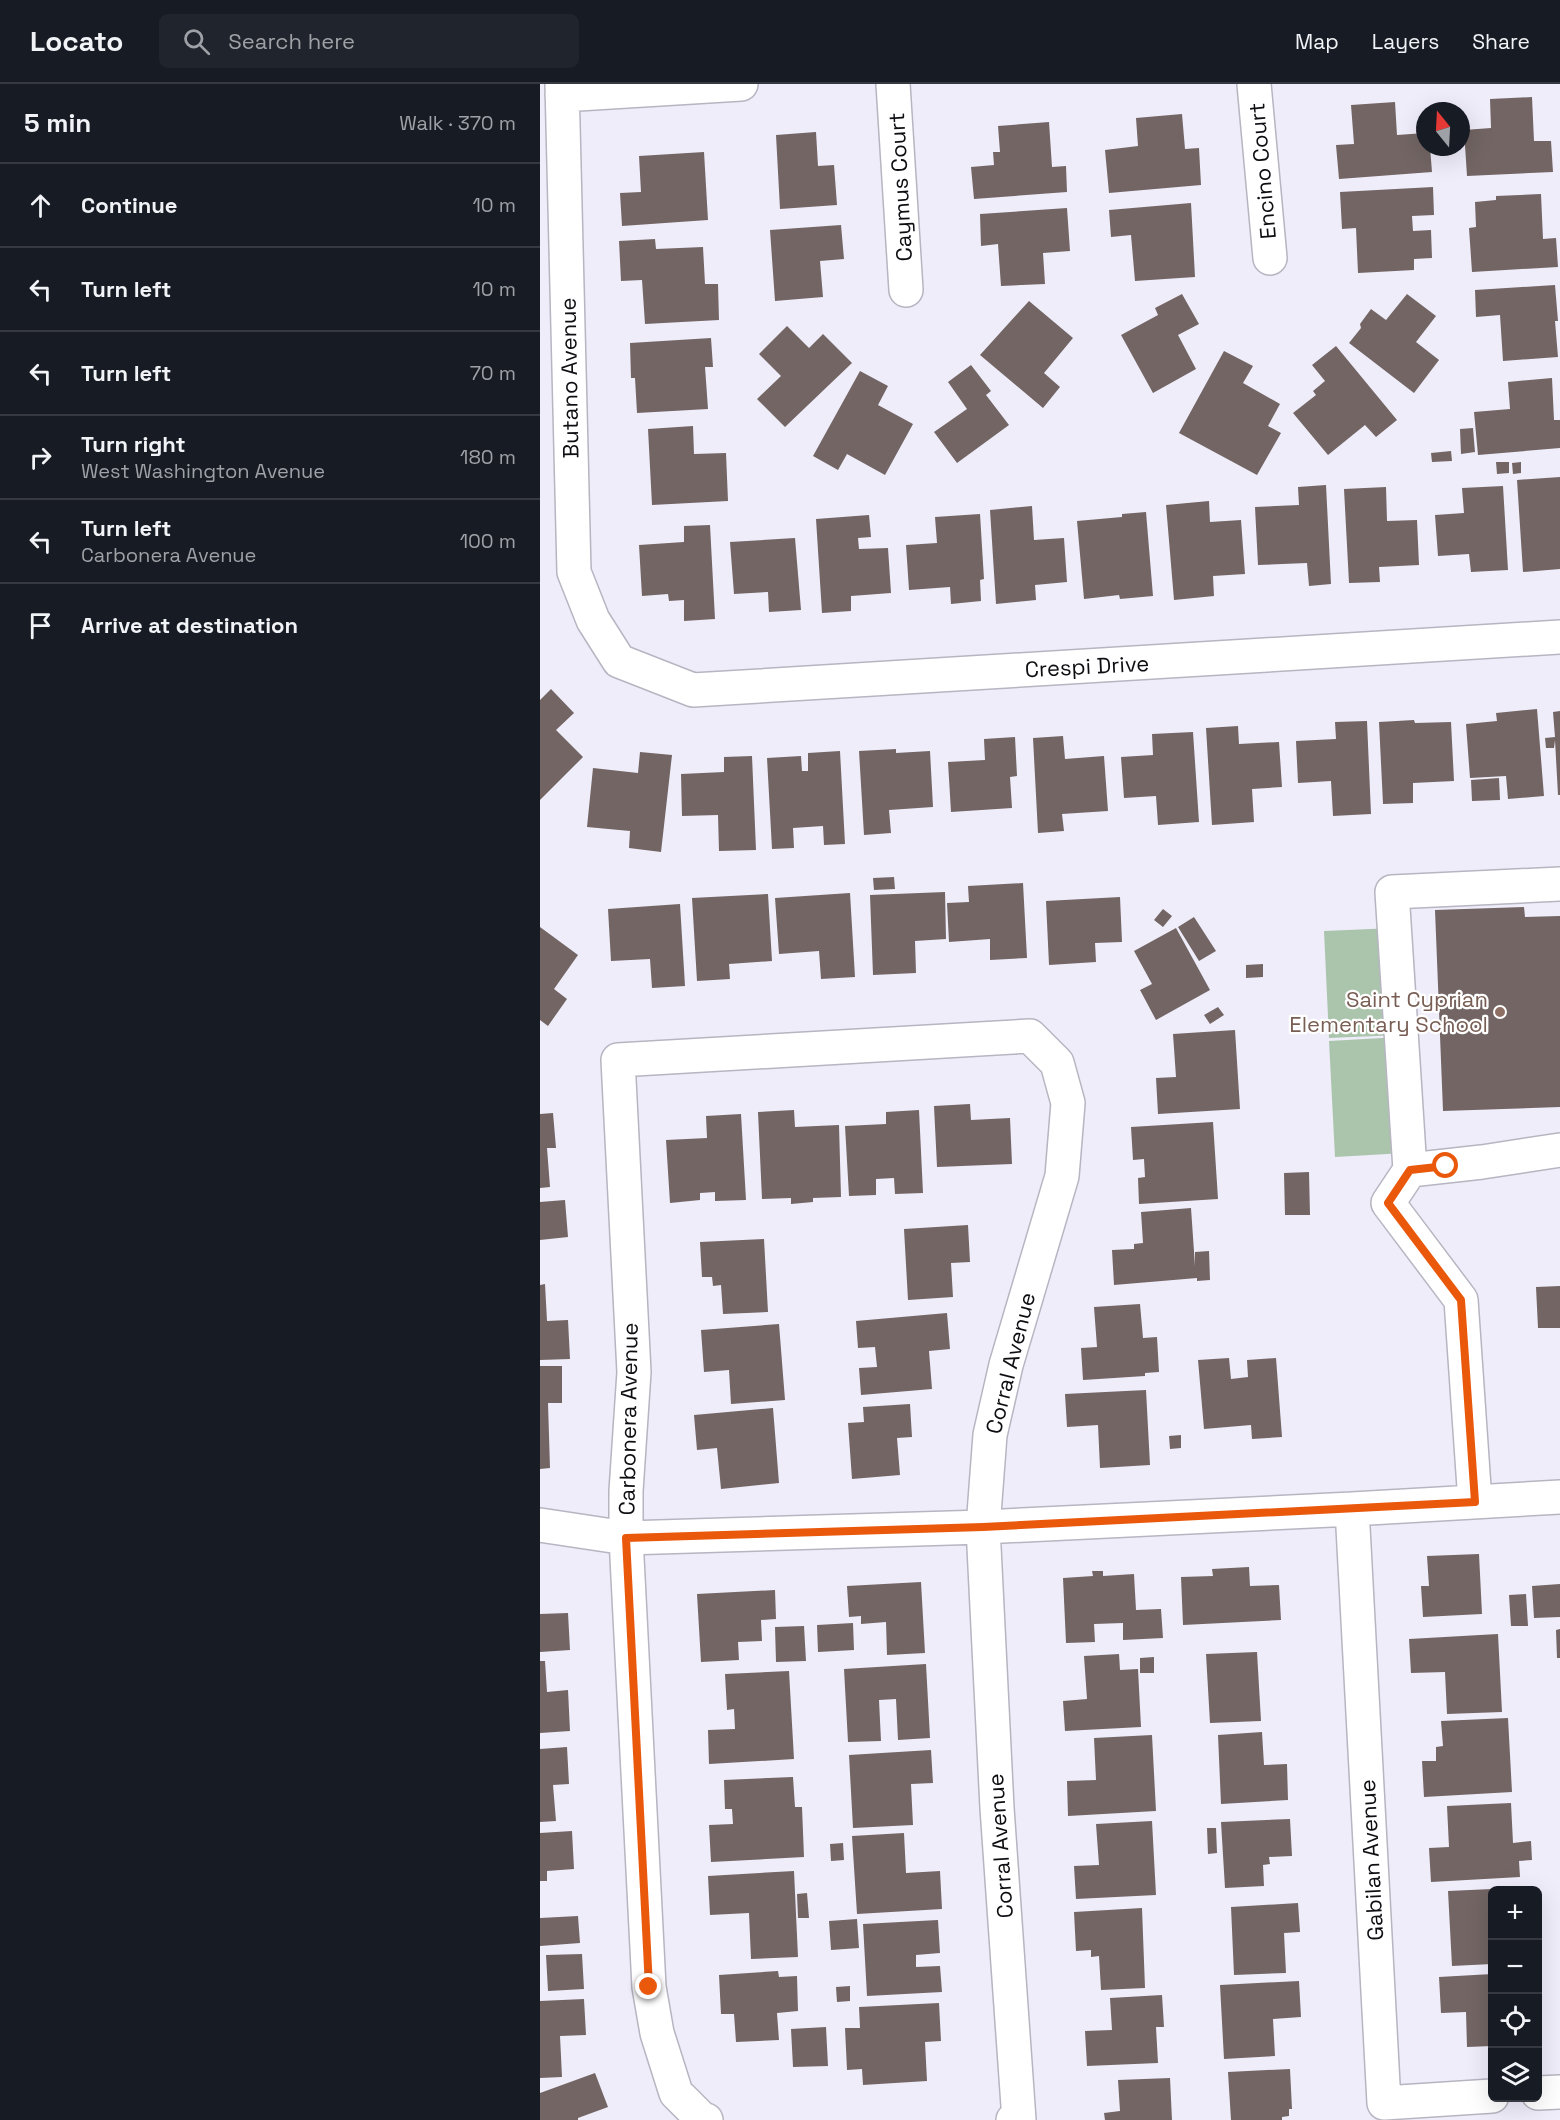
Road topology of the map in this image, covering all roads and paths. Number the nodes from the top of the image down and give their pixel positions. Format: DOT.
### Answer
graph roads {
  1 [pos="741,84"];
  2 [pos="893,84"];
  3 [pos="1254,84"];
  4 [pos="562,90"];
  5 [pos="1270,258"];
  6 [pos="906,290"];
  7 [pos="1560,637"];
  8 [pos="619,661"];
  9 [pos="1560,884"];
  10 [pos="618,1060"];
  11 [pos="1560,1150"];
  12 [pos="1410,1170"];
  13 [pos="1560,1497"];
  14 [pos="1475,1502"];
  15 [pos="1352,1509"];
  16 [pos="540,1525"];
  17 [pos="983,1527"];
  18 [pos="626,1538"];
  19 [pos="1560,2092"];
  20 [pos="1542,2093"];
  21 [pos="1488,2096"];
  22 [pos="706,2120"];
  23 [pos="1013,2120"];
  24 [pos="1019,2120"];
  1 -- 4 [label="street"];
  2 -- 6 [label="street, Caymus Court"];
  3 -- 5 [label="street, Encino Court"];
  4 -- 8 [label="street, Butano Avenue"];
  7 -- 8 [label="street, Crespi Drive"];
  9 -- 12 [label="street"];
  10 -- 17 [label="street, Corral Avenue"];
  10 -- 18 [label="street, Carbonera Avenue"];
  11 -- 12 [label="street"];
  12 -- 14 [label="street"];
  13 -- 14 [label="street"];
  14 -- 15 [label="street"];
  15 -- 17 [label="street"];
  15 -- 21 [label="street, Gabilan Avenue"];
  16 -- 18 [label="street"];
  17 -- 18 [label="street"];
  17 -- 24 [label="street, Corral Avenue"];
  18 -- 22 [label="street, Carbonera Avenue"];
  19 -- 20 [label="street"];
  23 -- 24 [label="street"];
}
